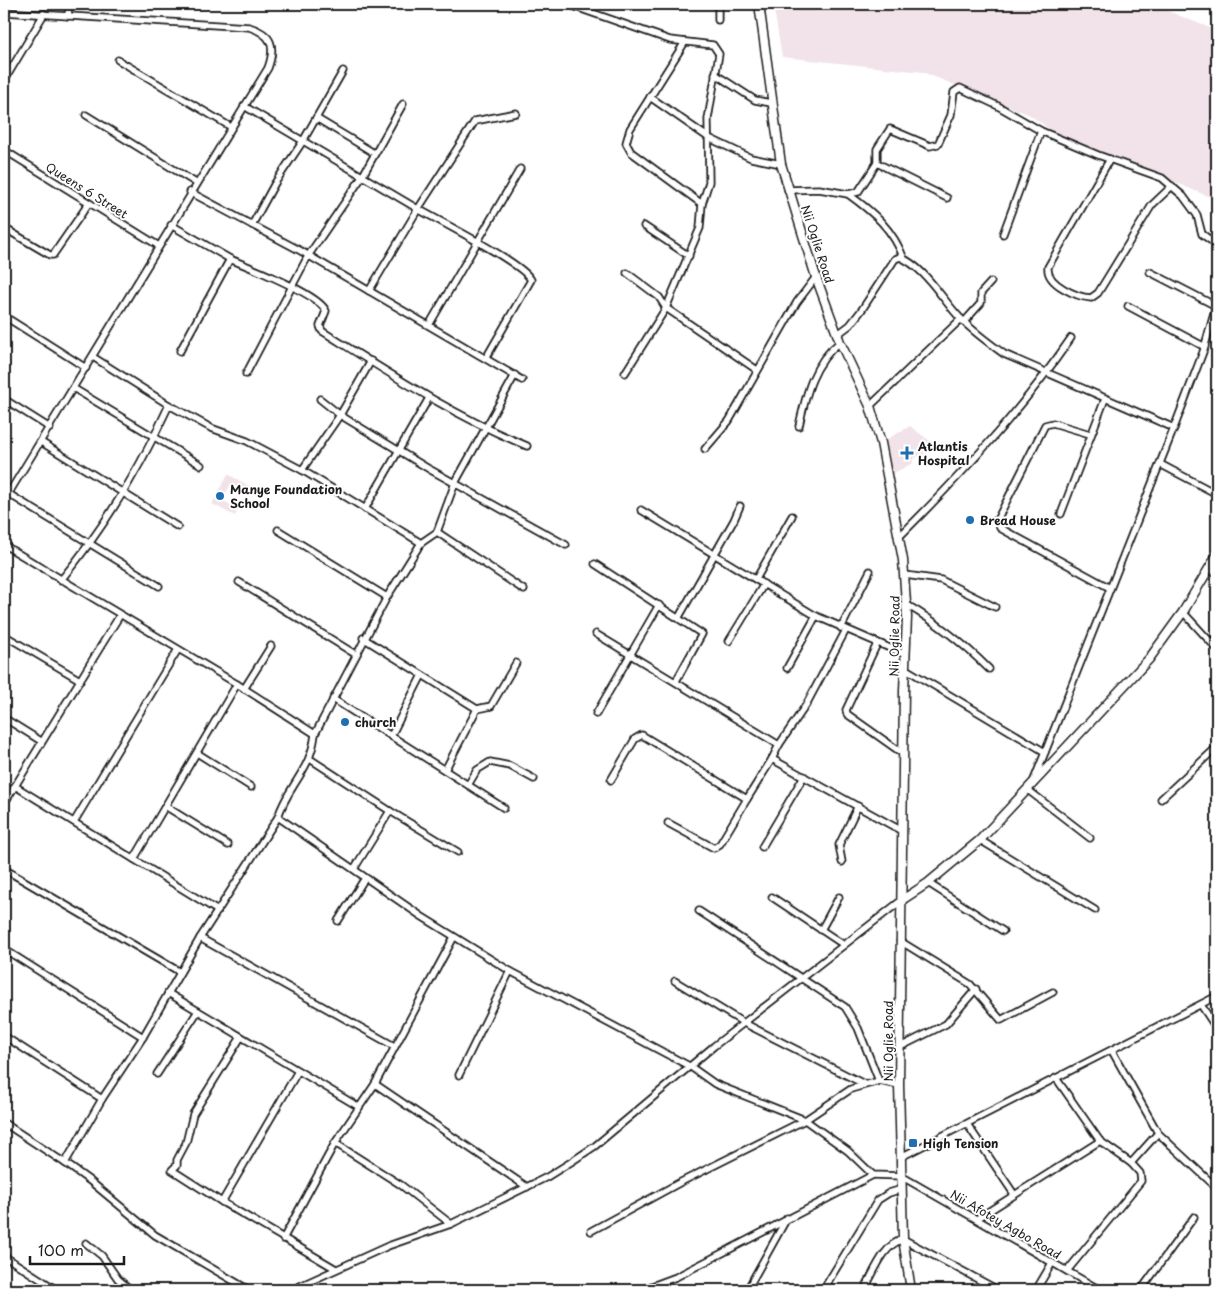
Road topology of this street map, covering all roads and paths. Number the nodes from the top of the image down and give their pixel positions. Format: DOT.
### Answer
graph roads {
  1 [pos="69,4"];
  2 [pos="567,4"];
  3 [pos="718,4"];
  4 [pos="760,4"];
  5 [pos="4,12"];
  6 [pos="44,14"];
  7 [pos="68,16"];
  8 [pos="718,20"];
  9 [pos="685,42"];
  10 [pos="118,60"];
  11 [pos="343,71"];
  12 [pos="715,74"];
  13 [pos="4,80"];
  14 [pos="650,97"];
  15 [pos="771,103"];
  16 [pos="403,104"];
  17 [pos="244,106"];
  18 [pos="516,113"];
  19 [pos="86,115"];
  20 [pos="316,118"];
  21 [pos="231,126"];
  22 [pos="1041,131"];
  23 [pos="709,138"];
  24 [pos="303,141"];
  25 [pos="4,150"];
  26 [pos="374,154"];
  27 [pos="1110,159"];
  28 [pos="876,163"];
  29 [pos="781,164"];
  30 [pos="520,169"];
  31 [pos="362,177"];
  32 [pos="196,183"];
  33 [pos="1172,186"];
  34 [pos="788,190"];
  35 [pos="190,192"];
  36 [pos="848,194"];
  37 [pos="947,198"];
  38 [pos="89,203"];
  39 [pos="702,204"];
  40 [pos="418,209"];
  41 [pos="171,225"];
  42 [pos="252,225"];
  43 [pos="644,226"];
  44 [pos="4,228"];
  45 [pos="1004,234"];
  46 [pos="476,242"];
  47 [pos="1217,245"];
  48 [pos="159,246"];
  49 [pos="308,256"];
  50 [pos="689,256"];
  51 [pos="230,259"];
  52 [pos="904,259"];
  53 [pos="1150,272"];
  54 [pos="627,273"];
  55 [pos="816,277"];
  56 [pos="991,282"];
  57 [pos="293,287"];
  58 [pos="370,291"];
  59 [pos="1217,304"];
  60 [pos="1128,306"];
  61 [pos="666,308"];
  62 [pos="4,316"];
  63 [pos="962,320"];
  64 [pos="429,325"];
  65 [pos="839,338"];
  66 [pos="1071,338"];
  67 [pos="1205,347"];
  68 [pos="180,351"];
  69 [pos="93,357"];
  70 [pos="486,358"];
  71 [pos="371,361"];
  72 [pos="86,368"];
  73 [pos="758,370"];
  74 [pos="1048,372"];
  75 [pos="625,373"];
  76 [pos="246,374"];
  77 [pos="515,375"];
  78 [pos="522,380"];
  79 [pos="73,388"];
  80 [pos="429,398"];
  81 [pos="4,399"];
  82 [pos="320,399"];
  83 [pos="1105,399"];
  84 [pos="169,405"];
  85 [pos="870,406"];
  86 [pos="340,416"];
  87 [pos="799,426"];
  88 [pos="50,428"];
  89 [pos="484,428"];
  90 [pos="1174,428"];
  91 [pos="1090,434"];
  92 [pos="154,438"];
  93 [pos="41,442"];
  94 [pos="527,446"];
  95 [pos="705,449"];
  96 [pos="398,450"];
  97 [pos="1160,464"];
  98 [pos="201,465"];
  99 [pos="302,470"];
  100 [pos="455,483"];
  101 [pos="6,492"];
  102 [pos="122,492"];
  103 [pos="1217,494"];
  104 [pos="4,501"];
  105 [pos="740,506"];
  106 [pos="365,510"];
  107 [pos="640,510"];
  108 [pos="1061,514"];
  109 [pos="792,516"];
  110 [pos="178,527"];
  111 [pos="278,530"];
  112 [pos="437,532"];
  113 [pos="899,537"];
  114 [pos="421,543"];
  115 [pos="91,544"];
  116 [pos="4,545"];
  117 [pos="566,545"];
  118 [pos="715,555"];
  119 [pos="1217,555"];
  120 [pos="595,564"];
  121 [pos="1209,569"];
  122 [pos="870,571"];
  123 [pos="1217,574"];
  124 [pos="905,575"];
  125 [pos="756,579"];
  126 [pos="61,580"];
  127 [pos="238,582"];
  128 [pos="764,584"];
  129 [pos="159,586"];
  130 [pos="1110,588"];
  131 [pos="524,590"];
  132 [pos="387,596"];
  133 [pos="660,605"];
  134 [pos="907,605"];
  135 [pos="994,607"];
  136 [pos="1183,612"];
  137 [pos="120,616"];
  138 [pos="816,616"];
  139 [pos="679,617"];
  140 [pos="843,629"];
  141 [pos="596,634"];
  142 [pos="4,635"];
  143 [pos="363,638"];
  144 [pos="729,641"];
  145 [pos="877,644"];
  146 [pos="271,646"];
  147 [pos="1217,650"];
  148 [pos="177,651"];
  149 [pos="631,653"];
  150 [pos="355,654"];
  151 [pos="906,655"];
  152 [pos="516,663"];
  153 [pos="787,668"];
  154 [pos="906,669"];
  155 [pos="989,669"];
  156 [pos="422,675"];
  157 [pos="80,680"];
  158 [pos="676,681"];
  159 [pos="237,684"];
  160 [pos="244,689"];
  161 [pos="333,699"];
  162 [pos="477,709"];
  163 [pos="596,714"];
  164 [pos="4,718"];
  165 [pos="315,734"];
  166 [pos="391,736"];
  167 [pos="41,741"];
  168 [pos="779,745"];
  169 [pos="1217,748"];
  170 [pos="197,752"];
  171 [pos="1045,752"];
  172 [pos="902,753"];
  173 [pos="310,759"];
  174 [pos="772,759"];
  175 [pos="445,770"];
  176 [pos="804,776"];
  177 [pos="534,779"];
  178 [pos="611,780"];
  179 [pos="468,785"];
  180 [pos="15,786"];
  181 [pos="251,787"];
  182 [pos="1030,787"];
  183 [pos="747,799"];
  184 [pos="1160,799"];
  185 [pos="4,804"];
  186 [pos="165,806"];
  187 [pos="858,806"];
  188 [pos="504,808"];
  189 [pos="390,812"];
  190 [pos="278,817"];
  191 [pos="74,822"];
  192 [pos="668,823"];
  193 [pos="902,831"];
  194 [pos="1090,838"];
  195 [pos="980,840"];
  196 [pos="228,845"];
  197 [pos="762,847"];
  198 [pos="458,852"];
  199 [pos="134,859"];
  200 [pos="842,862"];
  201 [pos="4,869"];
  202 [pos="354,869"];
  203 [pos="366,878"];
  204 [pos="928,883"];
  205 [pos="839,896"];
  206 [pos="772,897"];
  207 [pos="902,900"];
  208 [pos="1095,910"];
  209 [pos="218,911"];
  210 [pos="699,911"];
  211 [pos="338,921"];
  212 [pos="821,930"];
  213 [pos="1003,931"];
  214 [pos="454,937"];
  215 [pos="200,938"];
  216 [pos="900,941"];
  217 [pos="844,946"];
  218 [pos="4,949"];
  219 [pos="510,971"];
  220 [pos="180,972"];
  221 [pos="803,978"];
  222 [pos="675,980"];
  223 [pos="976,989"];
  224 [pos="1054,992"];
  225 [pos="168,993"];
  226 [pos="1217,996"];
  227 [pos="1201,1004"];
  228 [pos="198,1011"];
  229 [pos="744,1023"];
  230 [pos="1217,1029"];
  231 [pos="4,1036"];
  232 [pos="143,1036"];
  233 [pos="242,1037"];
  234 [pos="394,1046"];
  235 [pos="900,1047"];
  236 [pos="1112,1051"];
  237 [pos="691,1067"];
  238 [pos="298,1071"];
  239 [pos="157,1074"];
  240 [pos="459,1075"];
  241 [pos="1056,1078"];
  242 [pos="879,1081"];
  243 [pos="375,1084"];
  244 [pos="864,1084"];
  245 [pos="898,1085"];
  246 [pos="102,1099"];
  247 [pos="359,1107"];
  248 [pos="805,1120"];
  249 [pos="4,1123"];
  250 [pos="967,1124"];
  251 [pos="1158,1132"];
  252 [pos="1100,1141"];
  253 [pos="335,1143"];
  254 [pos="901,1157"];
  255 [pos="65,1163"];
  256 [pos="1131,1163"];
  257 [pos="873,1175"];
  258 [pos="901,1176"];
  259 [pos="527,1187"];
  260 [pos="1217,1188"];
  261 [pos="902,1189"];
  262 [pos="1014,1194"];
  263 [pos="222,1202"];
  264 [pos="4,1217"];
  265 [pos="1194,1217"];
  266 [pos="787,1218"];
  267 [pos="978,1218"];
  268 [pos="4,1224"];
  269 [pos="451,1224"];
  270 [pos="591,1231"];
  271 [pos="283,1239"];
  272 [pos="903,1239"];
  273 [pos="86,1243"];
  274 [pos="4,1256"];
  275 [pos="1052,1263"];
  276 [pos="336,1269"];
  277 [pos="1067,1271"];
  278 [pos="824,1287"];
  279 [pos="57,1290"];
  280 [pos="130,1290"];
  281 [pos="248,1290"];
  282 [pos="292,1290"];
  283 [pos="641,1290"];
  284 [pos="747,1290"];
  285 [pos="835,1290"];
  286 [pos="864,1290"];
  287 [pos="911,1290"];
  288 [pos="998,1290"];
  289 [pos="1036,1290"];
  290 [pos="1100,1290"];
  291 [pos="1141,1290"];
  1 -- 7 [label="street"];
  2 -- 9 [label="street"];
  3 -- 8 [label="street"];
  4 -- 15 [label="street, Nii Oglie Road"];
  5 -- 6 [label="street"];
  6 -- 7 [label="street"];
  6 -- 13 [label="street"];
  7 -- 17 [label="street"];
  9 -- 12 [label="street"];
  9 -- 14 [label="street"];
  10 -- 21 [label="street"];
  11 -- 20 [label="street"];
  12 -- 15 [label="street"];
  12 -- 23 [label="street"];
  14 -- 23 [label="street"];
  14 -- 39 [label="street"];
  15 -- 29 [label="street, Nii Oglie Road"];
  16 -- 26 [label="street"];
  17 -- 21 [label="street"];
  17 -- 24 [label="street"];
  18 -- 40 [label="street"];
  19 -- 32 [label="street"];
  20 -- 24 [label="street"];
  20 -- 26 [label="street"];
  21 -- 32 [label="street"];
  22 -- 27 [label="street"];
  22 -- 28 [label="street"];
  22 -- 45 [label="street"];
  23 -- 29 [label="street"];
  23 -- 39 [label="street"];
  24 -- 31 [label="street"];
  24 -- 42 [label="street"];
  25 -- 38 [label="street, Queens 6 Street"];
  26 -- 31 [label="street"];
  27 -- 33 [label="street"];
  27 -- 33 [label="street"];
  28 -- 36 [label="street"];
  28 -- 37 [label="street"];
  29 -- 34 [label="street, Nii Oglie Road"];
  30 -- 46 [label="street"];
  31 -- 40 [label="street"];
  31 -- 49 [label="street"];
  32 -- 35 [label="street"];
  33 -- 47 [label="street"];
  34 -- 36 [label="street"];
  34 -- 55 [label="street, Nii Oglie Road"];
  35 -- 41 [label="street"];
  35 -- 42 [label="street"];
  36 -- 52 [label="street"];
  38 -- 44 [label="street"];
  38 -- 48 [label="street, Queens 6 Street"];
  39 -- 50 [label="street"];
  40 -- 46 [label="street"];
  40 -- 58 [label="street"];
  41 -- 48 [label="street"];
  41 -- 51 [label="street"];
  42 -- 49 [label="street"];
  43 -- 50 [label="street"];
  46 -- 64 [label="street"];
  46 -- 70 [label="street"];
  48 -- 69 [label="street"];
  49 -- 57 [label="street"];
  49 -- 58 [label="street"];
  50 -- 61 [label="street"];
  51 -- 57 [label="street"];
  51 -- 68 [label="street"];
  52 -- 63 [label="street"];
  52 -- 65 [label="street"];
  53 -- 59 [label="street"];
  54 -- 61 [label="street"];
  55 -- 65 [label="street, Nii Oglie Road"];
  55 -- 73 [label="street"];
  56 -- 63 [label="street"];
  57 -- 71 [label="street"];
  57 -- 76 [label="street"];
  58 -- 64 [label="street"];
  59 -- 67 [label="street"];
  60 -- 67 [label="street"];
  61 -- 73 [label="street"];
  61 -- 75 [label="street"];
  62 -- 72 [label="street"];
  63 -- 74 [label="street"];
  63 -- 85 [label="street"];
  64 -- 70 [label="street"];
  65 -- 85 [label="street, Nii Oglie Road"];
  65 -- 87 [label="street"];
  66 -- 74 [label="street"];
  67 -- 90 [label="street"];
  69 -- 72 [label="street"];
  69 -- 84 [label="street"];
  70 -- 77 [label="street"];
  71 -- 80 [label="street"];
  71 -- 86 [label="street"];
  72 -- 79 [label="street"];
  73 -- 95 [label="street"];
  74 -- 83 [label="street"];
  74 -- 113 [label="street"];
  77 -- 78 [label="street"];
  77 -- 89 [label="street"];
  79 -- 88 [label="street"];
  79 -- 92 [label="street"];
  80 -- 89 [label="street"];
  80 -- 96 [label="street"];
  81 -- 88 [label="street"];
  82 -- 86 [label="street"];
  83 -- 90 [label="street"];
  83 -- 91 [label="street"];
  84 -- 92 [label="street"];
  84 -- 99 [label="street"];
  85 -- 113 [label="street, Nii Oglie Road"];
  86 -- 96 [label="street"];
  86 -- 99 [label="street"];
  88 -- 93 [label="street"];
  89 -- 94 [label="street"];
  89 -- 100 [label="street"];
  90 -- 97 [label="street"];
  91 -- 108 [label="street"];
  91 -- 130 [label="street"];
  92 -- 98 [label="street"];
  92 -- 102 [label="street"];
  93 -- 101 [label="street"];
  93 -- 102 [label="street"];
  96 -- 100 [label="street"];
  96 -- 106 [label="street"];
  97 -- 103 [label="street"];
  97 -- 130 [label="street"];
  99 -- 106 [label="street"];
  100 -- 112 [label="street"];
  100 -- 117 [label="street"];
  101 -- 104 [label="street"];
  101 -- 115 [label="street"];
  102 -- 110 [label="street"];
  102 -- 115 [label="street"];
  105 -- 118 [label="street"];
  106 -- 114 [label="street"];
  107 -- 118 [label="street"];
  109 -- 125 [label="street"];
  111 -- 132 [label="street"];
  112 -- 114 [label="street"];
  112 -- 131 [label="street"];
  113 -- 124 [label="street, Nii Oglie Road"];
  114 -- 132 [label="street"];
  115 -- 126 [label="street"];
  115 -- 129 [label="street"];
  116 -- 126 [label="street"];
  118 -- 125 [label="street"];
  118 -- 139 [label="street"];
  119 -- 121 [label="street"];
  120 -- 133 [label="street"];
  121 -- 123 [label="street"];
  121 -- 136 [label="street"];
  122 -- 140 [label="street"];
  124 -- 134 [label="street, Nii Oglie Road"];
  124 -- 135 [label="street"];
  125 -- 128 [label="street"];
  126 -- 137 [label="street"];
  127 -- 150 [label="street"];
  128 -- 138 [label="street"];
  128 -- 144 [label="street"];
  130 -- 171 [label="street"];
  132 -- 143 [label="street"];
  133 -- 139 [label="street"];
  133 -- 149 [label="street"];
  134 -- 151 [label="street, Nii Oglie Road"];
  134 -- 155 [label="street"];
  136 -- 147 [label="street"];
  136 -- 182 [label="street"];
  137 -- 148 [label="street"];
  137 -- 157 [label="street"];
  138 -- 140 [label="street"];
  138 -- 153 [label="street"];
  139 -- 158 [label="street"];
  140 -- 145 [label="street"];
  140 -- 168 [label="street"];
  141 -- 149 [label="street"];
  142 -- 157 [label="street"];
  143 -- 150 [label="street"];
  143 -- 156 [label="street"];
  145 -- 151 [label="street"];
  145 -- 172 [label="street"];
  146 -- 160 [label="street"];
  148 -- 159 [label="street"];
  148 -- 191 [label="street"];
  149 -- 158 [label="street"];
  149 -- 163 [label="street"];
  150 -- 161 [label="street"];
  151 -- 154 [label="street, Nii Oglie Road"];
  152 -- 162 [label="street"];
  154 -- 171 [label="street"];
  154 -- 172 [label="street, Nii Oglie Road"];
  156 -- 162 [label="street"];
  156 -- 166 [label="street"];
  157 -- 167 [label="street"];
  158 -- 168 [label="street"];
  159 -- 160 [label="street"];
  159 -- 170 [label="street"];
  160 -- 165 [label="street"];
  161 -- 165 [label="street"];
  161 -- 166 [label="street"];
  162 -- 175 [label="street"];
  164 -- 167 [label="street"];
  165 -- 173 [label="street"];
  166 -- 175 [label="street"];
  167 -- 180 [label="street"];
  168 -- 174 [label="street"];
  169 -- 184 [label="street"];
  170 -- 181 [label="street"];
  170 -- 186 [label="street"];
  171 -- 182 [label="street"];
  172 -- 193 [label="street, Nii Oglie Road"];
  173 -- 189 [label="street"];
  173 -- 190 [label="street"];
  174 -- 176 [label="street"];
  174 -- 183 [label="street"];
  175 -- 179 [label="street"];
  176 -- 187 [label="street"];
  176 -- 197 [label="street"];
  177 -- 179 [label="street"];
  178 -- 183 [label="street"];
  179 -- 188 [label="street"];
  180 -- 185 [label="street"];
  180 -- 191 [label="street"];
  182 -- 194 [label="street"];
  182 -- 195 [label="street"];
  183 -- 192 [label="street"];
  186 -- 196 [label="street"];
  186 -- 199 [label="street"];
  187 -- 193 [label="street"];
  187 -- 200 [label="street"];
  189 -- 198 [label="street"];
  189 -- 202 [label="street"];
  190 -- 202 [label="street"];
  190 -- 209 [label="street"];
  191 -- 199 [label="street"];
  193 -- 207 [label="street, Nii Oglie Road"];
  195 -- 204 [label="street"];
  195 -- 208 [label="street"];
  199 -- 209 [label="street"];
  201 -- 220 [label="street"];
  202 -- 203 [label="street"];
  203 -- 211 [label="street"];
  203 -- 214 [label="street"];
  204 -- 207 [label="street"];
  204 -- 213 [label="street"];
  205 -- 212 [label="street"];
  206 -- 212 [label="street"];
  207 -- 216 [label="street, Nii Oglie Road"];
  207 -- 217 [label="street"];
  209 -- 215 [label="street"];
  210 -- 221 [label="street"];
  212 -- 217 [label="street"];
  214 -- 219 [label="street"];
  214 -- 234 [label="street"];
  215 -- 220 [label="street"];
  215 -- 234 [label="street"];
  216 -- 223 [label="street"];
  216 -- 235 [label="street, Nii Oglie Road"];
  217 -- 221 [label="street"];
  218 -- 232 [label="street"];
  219 -- 237 [label="street"];
  219 -- 240 [label="street"];
  220 -- 225 [label="street"];
  221 -- 229 [label="street"];
  221 -- 242 [label="street"];
  222 -- 229 [label="street"];
  223 -- 224 [label="street"];
  223 -- 235 [label="street"];
  225 -- 228 [label="street"];
  225 -- 232 [label="street"];
  226 -- 227 [label="street"];
  227 -- 230 [label="street"];
  227 -- 236 [label="street"];
  228 -- 233 [label="street"];
  228 -- 239 [label="street"];
  229 -- 237 [label="street"];
  229 -- 244 [label="street"];
  231 -- 246 [label="street"];
  232 -- 246 [label="street"];
  233 -- 238 [label="street"];
  233 -- 263 [label="street"];
  234 -- 243 [label="street"];
  235 -- 245 [label="street, Nii Oglie Road"];
  236 -- 241 [label="street"];
  236 -- 251 [label="street"];
  237 -- 248 [label="street"];
  237 -- 259 [label="street"];
  238 -- 247 [label="street"];
  238 -- 263 [label="street"];
  241 -- 250 [label="street"];
  241 -- 252 [label="street"];
  242 -- 244 [label="street"];
  242 -- 245 [label="street"];
  243 -- 247 [label="street"];
  243 -- 259 [label="street"];
  244 -- 248 [label="street"];
  245 -- 254 [label="street, Nii Oglie Road"];
  246 -- 255 [label="street"];
  247 -- 253 [label="street"];
  248 -- 257 [label="street"];
  248 -- 270 [label="street"];
  249 -- 255 [label="street"];
  250 -- 254 [label="street"];
  250 -- 262 [label="street"];
  251 -- 256 [label="street"];
  251 -- 260 [label="street"];
  252 -- 256 [label="street"];
  252 -- 262 [label="street"];
  253 -- 269 [label="street"];
  253 -- 271 [label="street"];
  254 -- 258 [label="street, Nii Oglie Road"];
  255 -- 281 [label="street"];
  256 -- 277 [label="street"];
  257 -- 258 [label="street"];
  257 -- 266 [label="street"];
  258 -- 261 [label="street, Nii Oglie Road"];
  258 -- 267 [label="street, Nii Afotey Agbo Road"];
  259 -- 269 [label="street"];
  261 -- 272 [label="street, Nii Oglie Road"];
  261 -- 278 [label="street"];
  262 -- 267 [label="street"];
  263 -- 271 [label="street"];
  264 -- 268 [label="street"];
  265 -- 291 [label="street"];
  266 -- 283 [label="street"];
  266 -- 284 [label="street"];
  267 -- 275 [label="street, Nii Afotey Agbo Road"];
  269 -- 276 [label="street"];
  271 -- 276 [label="street"];
  272 -- 286 [label="street"];
  272 -- 287 [label="street, Nii Oglie Road"];
  272 -- 288 [label="street"];
  273 -- 280 [label="street"];
  274 -- 279 [label="street"];
  275 -- 277 [label="street, Nii Afotey Agbo Road"];
  275 -- 289 [label="street"];
  276 -- 282 [label="street"];
  277 -- 290 [label="street, Nii Afotey Agbo Road"];
  278 -- 285 [label="street"];
}
